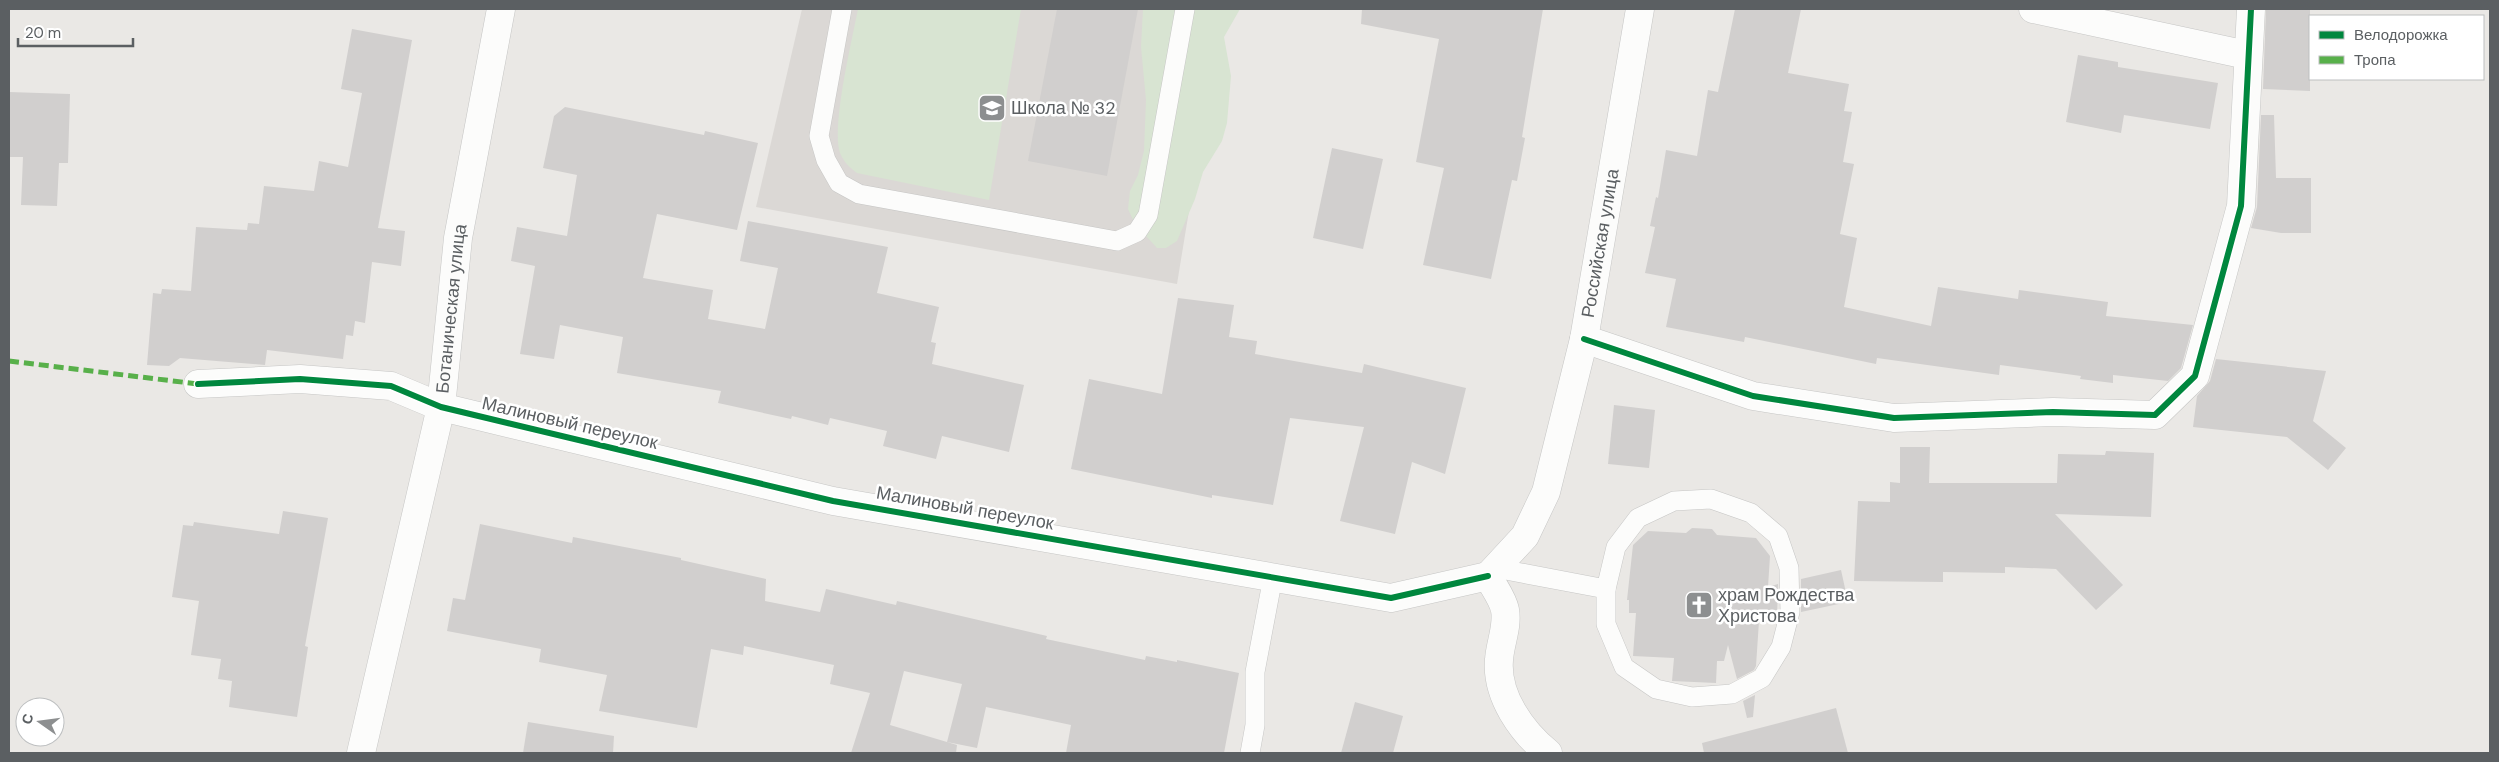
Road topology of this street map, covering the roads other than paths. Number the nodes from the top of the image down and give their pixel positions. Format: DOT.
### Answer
graph roads {
  1 [pos="501,9"];
  2 [pos="842,9"];
  3 [pos="1185,9"];
  4 [pos="1640,9"];
  5 [pos="2033,9"];
  6 [pos="2251,9"];
  7 [pos="2247,56"];
  8 [pos="1584,339"];
  9 [pos="198,384"];
  10 [pos="441,408"];
  11 [pos="1491,572"];
  12 [pos="1273,577"];
  13 [pos="1606,589"];
  14 [pos="361,753"];
  15 [pos="1250,753"];
  16 [pos="1548,753"];
  1 -- 10 [label="street, Ботаническая улица"];
  2 -- 3 [label="lane"];
  4 -- 8 [label="street, Российская улица"];
  5 -- 7 [label="street"];
  6 -- 7 [label="street"];
  7 -- 8 [label="street"];
  8 -- 11 [label="street, Российская улица"];
  9 -- 10 [label="street, Малиновый переулок"];
  10 -- 12 [label="street, Малиновый переулок"];
  10 -- 14 [label="street, Ботаническая улица"];
  11 -- 12 [label="street, Малиновый переулок"];
  11 -- 13 [label="lane"];
  11 -- 16 [label="street"];
  12 -- 15 [label="lane"];
  13 -- 13 [label="lane"];
}
